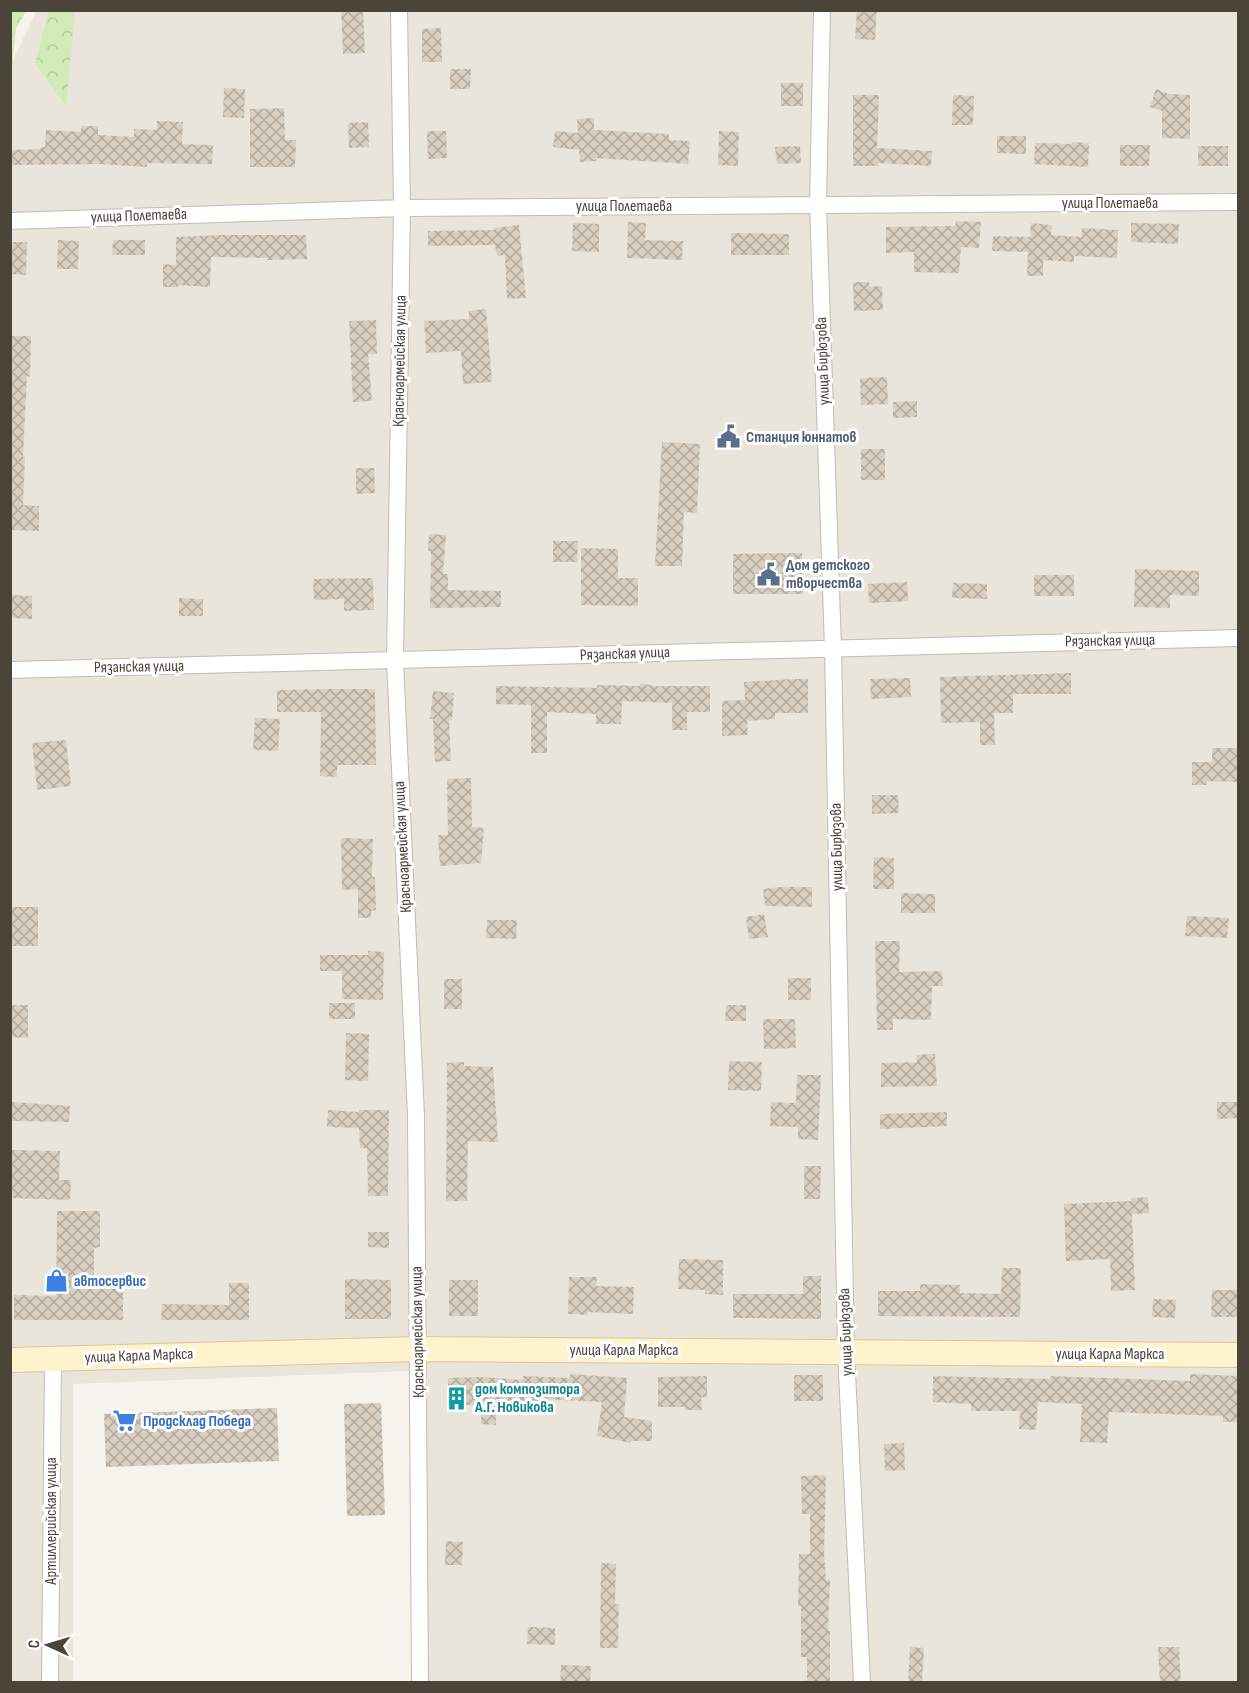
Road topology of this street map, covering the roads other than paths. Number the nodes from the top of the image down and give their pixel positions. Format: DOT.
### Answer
graph roads {
  1 [pos="399,10"];
  2 [pos="822,10"];
  3 [pos="1239,202"];
  4 [pos="818,204"];
  5 [pos="402,208"];
  6 [pos="10,221"];
  7 [pos="1239,638"];
  8 [pos="833,648"];
  9 [pos="395,661"];
  10 [pos="10,670"];
  11 [pos="418,1349"];
  12 [pos="846,1352"];
  13 [pos="1239,1355"];
  14 [pos="52,1359"];
  15 [pos="10,1360"];
  16 [pos="50,1683"];
  17 [pos="420,1683"];
  18 [pos="862,1683"];
  1 -- 5 [label="street, Красноармейская улица"];
  2 -- 4 [label="street, улица Бирюзова"];
  3 -- 4 [label="street, улица Полетаева"];
  4 -- 5 [label="street, улица Полетаева"];
  4 -- 8 [label="street, улица Бирюзова"];
  5 -- 6 [label="street, улица Полетаева"];
  5 -- 9 [label="street, Красноармейская улица"];
  7 -- 8 [label="street, Рязанская улица"];
  8 -- 9 [label="street, Рязанская улица"];
  8 -- 12 [label="street, улица Бирюзова"];
  9 -- 10 [label="street, Рязанская улица"];
  9 -- 11 [label="street, Красноармейская улица"];
  11 -- 12 [label="main road, улица Карла Маркса"];
  11 -- 14 [label="main road, улица Карла Маркса"];
  11 -- 17 [label="street, Красноармейская улица"];
  12 -- 13 [label="main road, улица Карла Маркса"];
  12 -- 18 [label="street, улица Бирюзова"];
  14 -- 15 [label="main road, улица Карла Маркса"];
  14 -- 16 [label="street, Артиллерийская улица"];
}
